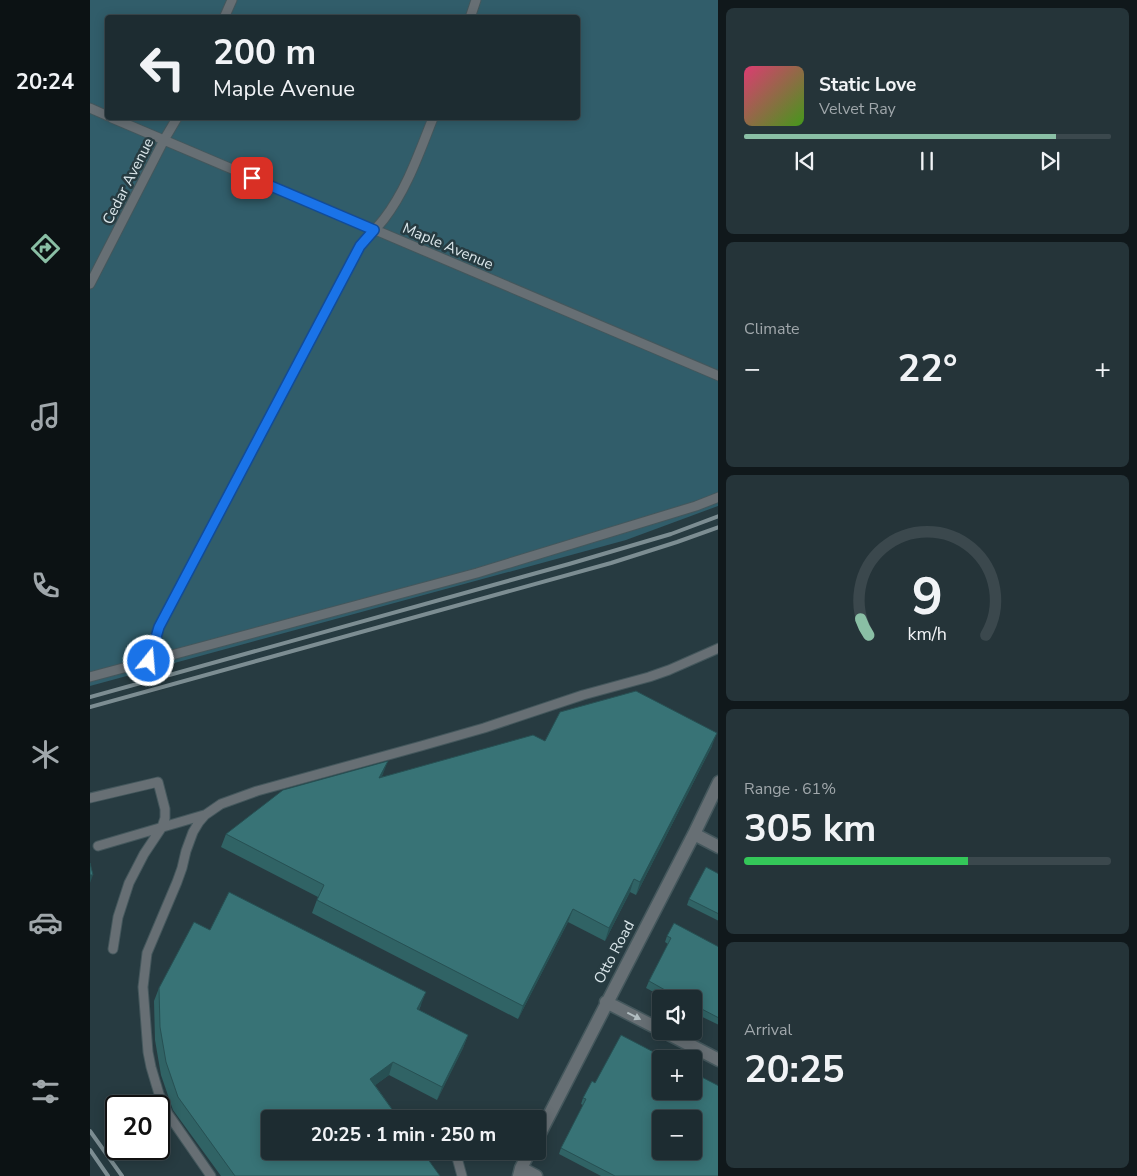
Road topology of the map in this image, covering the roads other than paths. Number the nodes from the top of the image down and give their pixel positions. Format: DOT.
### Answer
graph roads {
  1 [pos="232,0"];
  2 [pos="476,0"];
  3 [pos="225,15"];
  4 [pos="471,15"];
  5 [pos="90,108"];
  6 [pos="105,115"];
  7 [pos="117,120"];
  8 [pos="176,120"];
  9 [pos="432,120"];
  10 [pos="164,140"];
  11 [pos="374,230"];
  12 [pos="90,284"];
  13 [pos="718,376"];
  14 [pos="718,497"];
  15 [pos="718,648"];
  16 [pos="149,661"];
  17 [pos="90,677"];
  18 [pos="718,782"];
  19 [pos="90,798"];
  20 [pos="205,815"];
  21 [pos="162,826"];
  22 [pos="694,834"];
  23 [pos="98,846"];
  24 [pos="718,847"];
  25 [pos="113,949"];
  26 [pos="606,1002"];
  27 [pos="652,1026"];
  28 [pos="679,1040"];
  29 [pos="718,1060"];
  30 [pos="546,1121"];
  31 [pos="458,1160"];
  32 [pos="526,1160"];
  33 [pos="520,1172"];
  34 [pos="211,1176"];
  35 [pos="462,1176"];
  36 [pos="536,1176"];
  1 -- 3 [label="lane"];
  2 -- 4 [label="lane"];
  5 -- 6 [label="lane"];
  7 -- 10 [label="lane, Maple Avenue"];
  8 -- 10 [label="lane, Cedar Avenue"];
  9 -- 11 [label="lane"];
  10 -- 11 [label="lane, Maple Avenue"];
  10 -- 12 [label="lane, Cedar Avenue"];
  11 -- 13 [label="lane, Maple Avenue"];
  11 -- 16 [label="lane"];
  14 -- 16 [label="lane"];
  15 -- 20 [label="lane"];
  16 -- 17 [label="lane"];
  18 -- 22 [label="street, Otto Road"];
  19 -- 21 [label="lane"];
  20 -- 21 [label="lane"];
  20 -- 34 [label="lane"];
  21 -- 23 [label="lane"];
  21 -- 25 [label="lane"];
  22 -- 24 [label="street"];
  22 -- 26 [label="street, Otto Road"];
  26 -- 27 [label="street, one-way"];
  26 -- 30 [label="street, Otto Road"];
  28 -- 29 [label="street"];
  31 -- 35 [label="lane"];
  32 -- 33 [label="street"];
  33 -- 36 [label="street"];
}
